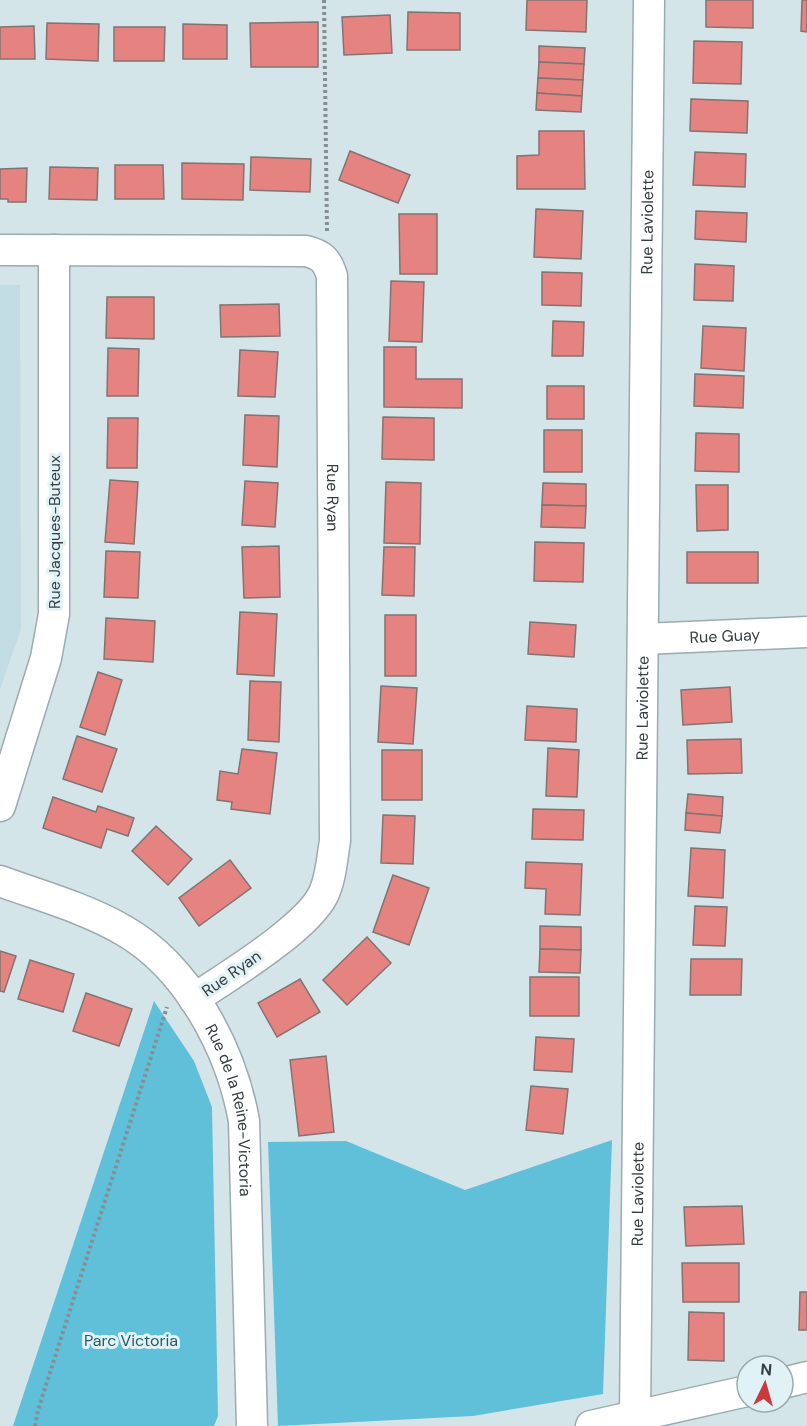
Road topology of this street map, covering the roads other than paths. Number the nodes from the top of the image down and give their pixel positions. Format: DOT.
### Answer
graph roads {
  1 [pos="649,0"];
  2 [pos="0,250"];
  3 [pos="54,250"];
  4 [pos="807,632"];
  5 [pos="643,639"];
  6 [pos="0,806"];
  7 [pos="0,881"];
  8 [pos="189,993"];
  9 [pos="735,1394"];
  10 [pos="635,1416"];
  11 [pos="252,1426"];
  12 [pos="591,1426"];
  1 -- 5 [label="street, Rue Laviolette"];
  2 -- 3 [label="street"];
  3 -- 6 [label="street, Rue Jacques-Buteux"];
  3 -- 8 [label="street, Rue Ryan"];
  4 -- 5 [label="street, Rue Guay"];
  5 -- 10 [label="street, Rue Laviolette"];
  7 -- 8 [label="street, Rue de la Reine-Victoria"];
  8 -- 11 [label="street, Rue de la Reine-Victoria"];
  9 -- 10 [label="street"];
  10 -- 12 [label="street"];
}
